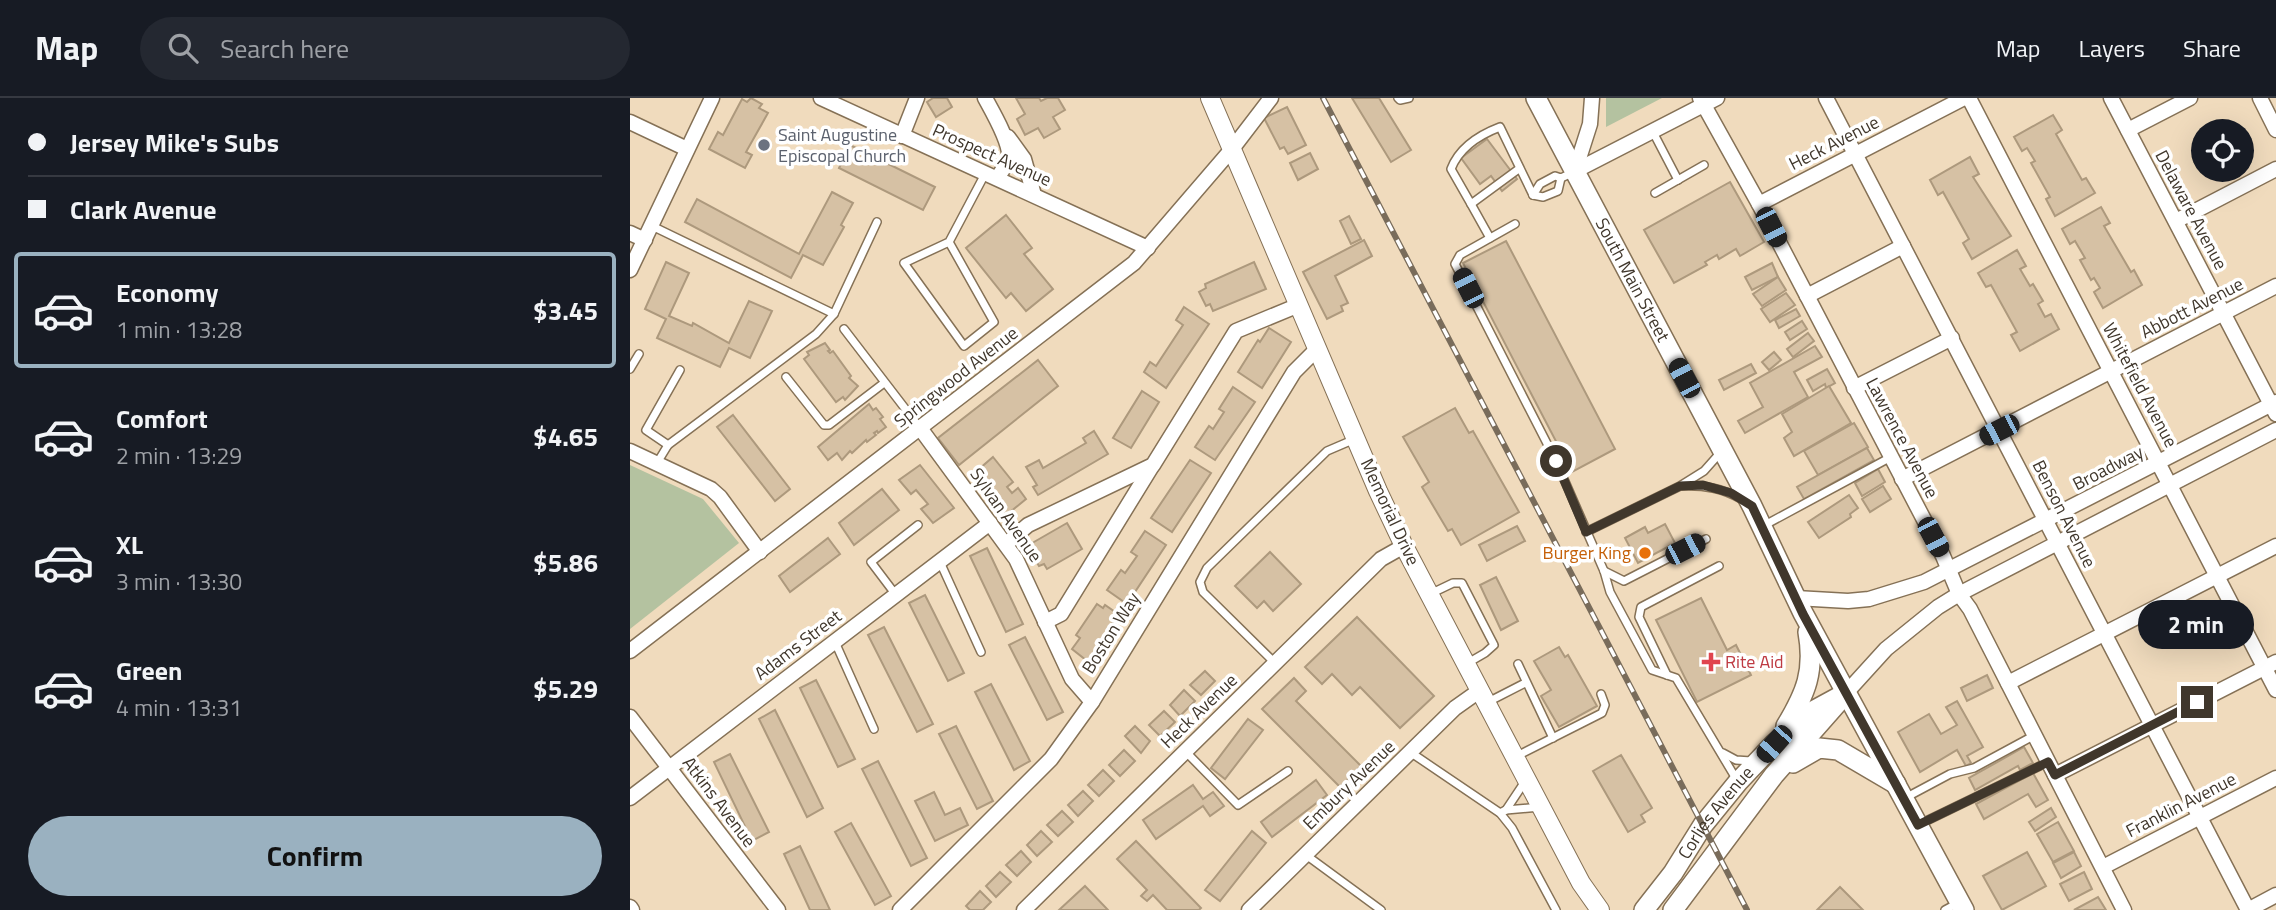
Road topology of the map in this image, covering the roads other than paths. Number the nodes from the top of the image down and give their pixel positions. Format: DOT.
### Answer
graph roads {
  1 [pos="712,98"];
  2 [pos="821,98"];
  3 [pos="917,98"];
  4 [pos="985,98"];
  5 [pos="1210,98"];
  6 [pos="1398,98"];
  7 [pos="1409,98"];
  8 [pos="1536,98"];
  9 [pos="1592,98"];
  10 [pos="1826,98"];
  11 [pos="1964,98"];
  12 [pos="1969,98"];
  13 [pos="2111,98"];
  14 [pos="2190,98"];
  15 [pos="2260,98"];
  16 [pos="1269,99"];
  17 [pos="1707,100"];
  18 [pos="630,122"];
  19 [pos="1000,128"];
  20 [pos="2128,130"];
  21 [pos="2276,130"];
  22 [pos="1652,131"];
  23 [pos="902,136"];
  24 [pos="687,149"];
  25 [pos="1232,149"];
  26 [pos="1855,153"];
  27 [pos="1704,165"];
  28 [pos="1520,168"];
  29 [pos="2276,169"];
  30 [pos="1564,175"];
  31 [pos="991,176"];
  32 [pos="1678,180"];
  33 [pos="1655,193"];
  34 [pos="1034,195"];
  35 [pos="1533,195"];
  36 [pos="1471,204"];
  37 [pos="1759,204"];
  38 [pos="2176,221"];
  39 [pos="877,222"];
  40 [pos="1515,224"];
  41 [pos="652,226"];
  42 [pos="630,233"];
  43 [pos="1490,238"];
  44 [pos="645,240"];
  45 [pos="949,242"];
  46 [pos="1903,246"];
  47 [pos="1148,248"];
  48 [pos="630,270"];
  49 [pos="2276,286"];
  50 [pos="1807,296"];
  51 [pos="1299,305"];
  52 [pos="834,314"];
  53 [pos="2224,314"];
  54 [pos="844,330"];
  55 [pos="1952,338"];
  56 [pos="1318,348"];
  57 [pos="639,354"];
  58 [pos="630,369"];
  59 [pos="680,370"];
  60 [pos="2110,372"];
  61 [pos="786,377"];
  62 [pos="884,383"];
  63 [pos="1854,388"];
  64 [pos="2274,407"];
  65 [pos="920,428"];
  66 [pos="1999,430"];
  67 [pos="2276,430"];
  68 [pos="1356,439"];
  69 [pos="668,445"];
  70 [pos="1722,449"];
  71 [pos="630,450"];
  72 [pos="1891,457"];
  73 [pos="657,463"];
  74 [pos="2159,464"];
  75 [pos="1153,465"];
  76 [pos="1902,479"];
  77 [pos="1680,486"];
  78 [pos="2170,486"];
  79 [pos="1752,506"];
  80 [pos="2046,522"];
  81 [pos="990,523"];
  82 [pos="918,525"];
  83 [pos="1762,527"];
  84 [pos="1586,532"];
  85 [pos="1706,539"];
  86 [pos="1006,544"];
  87 [pos="2057,544"];
  88 [pos="1404,546"];
  89 [pos="2276,546"];
  90 [pos="760,552"];
  91 [pos="940,561"];
  92 [pos="1719,566"];
  93 [pos="1604,571"];
  94 [pos="1950,571"];
  95 [pos="2217,576"];
  96 [pos="1959,594"];
  97 [pos="895,595"];
  98 [pos="1430,595"];
  99 [pos="1799,606"];
  100 [pos="1045,622"];
  101 [pos="2105,635"];
  102 [pos="835,642"];
  103 [pos="630,651"];
  104 [pos="981,652"];
  105 [pos="1275,663"];
  106 [pos="1466,664"];
  107 [pos="1518,664"];
  108 [pos="2270,665"];
  109 [pos="1667,675"];
  110 [pos="2008,683"];
  111 [pos="1525,684"];
  112 [pos="2276,690"];
  113 [pos="1846,693"];
  114 [pos="1601,694"];
  115 [pos="1483,697"];
  116 [pos="1092,702"];
  117 [pos="630,717"];
  118 [pos="2152,725"];
  119 [pos="874,729"];
  120 [pos="2035,735"];
  121 [pos="1553,738"];
  122 [pos="1774,744"];
  123 [pos="1185,751"];
  124 [pos="1409,752"];
  125 [pos="1721,752"];
  126 [pos="1514,757"];
  127 [pos="1759,761"];
  128 [pos="668,768"];
  129 [pos="2052,768"];
  130 [pos="1288,771"];
  131 [pos="1774,775"];
  132 [pos="2276,778"];
  133 [pos="1526,780"];
  134 [pos="1738,782"];
  135 [pos="1901,791"];
  136 [pos="630,798"];
  137 [pos="1541,807"];
  138 [pos="1503,812"];
  139 [pos="2200,817"];
  140 [pos="1918,825"];
  141 [pos="1305,854"];
  142 [pos="2103,867"];
  143 [pos="2276,895"];
  144 [pos="1594,906"];
  145 [pos="1956,907"];
  146 [pos="778,910"];
  147 [pos="900,910"];
  148 [pos="1024,910"];
  149 [pos="1249,910"];
  150 [pos="1381,910"];
  151 [pos="1556,910"];
  152 [pos="1644,910"];
  153 [pos="1673,910"];
  154 [pos="2124,910"];
  155 [pos="2248,910"];
  1 -- 24 [label="street"];
  2 -- 23 [label="street, Prospect Avenue"];
  3 -- 23 [label="street"];
  4 -- 19 [label="street"];
  5 -- 25 [label="street, Memorial Drive"];
  6 -- 7 [label="lane"];
  8 -- 30 [label="main road, South Main Street"];
  9 -- 30 [label="street"];
  10 -- 26 [label="street, Benson Avenue"];
  11 -- 26 [label="street, Heck Avenue"];
  12 -- 60 [label="street, Whitefield Avenue"];
  13 -- 20 [label="street, Delaware Avenue"];
  14 -- 20 [label="street"];
  15 -- 21 [label="street"];
  16 -- 25 [label="street, Springwood Avenue"];
  17 -- 22 [label="street"];
  17 -- 37 [label="street, Lawrence Avenue"];
  18 -- 24 [label="street"];
  19 -- 31 [label="street"];
  19 -- 34 [label="street"];
  20 -- 38 [label="street, Delaware Avenue"];
  22 -- 30 [label="street"];
  22 -- 32 [label="lane"];
  23 -- 31 [label="street, Prospect Avenue"];
  24 -- 41 [label="street"];
  25 -- 47 [label="street, Springwood Avenue"];
  25 -- 51 [label="street, Memorial Drive"];
  26 -- 37 [label="street, Heck Avenue"];
  26 -- 46 [label="street, Benson Avenue"];
  27 -- 32 [label="lane"];
  28 -- 35 [label="lane"];
  28 -- 36 [label="lane"];
  28 -- 36 [label="lane"];
  29 -- 38 [label="street"];
  30 -- 35 [label="lane"];
  30 -- 35 [label="lane"];
  30 -- 70 [label="main road, South Main Street"];
  31 -- 34 [label="street, Prospect Avenue"];
  31 -- 45 [label="lane"];
  32 -- 33 [label="lane"];
  34 -- 47 [label="street, Prospect Avenue"];
  36 -- 43 [label="lane"];
  37 -- 50 [label="street, Lawrence Avenue"];
  38 -- 53 [label="street, Delaware Avenue"];
  39 -- 52 [label="lane"];
  40 -- 43 [label="lane"];
  41 -- 44 [label="street"];
  41 -- 52 [label="lane"];
  42 -- 44 [label="street"];
  43 -- 84 [label="lane"];
  44 -- 48 [label="street"];
  45 -- 45 [label="lane"];
  46 -- 50 [label="street"];
  46 -- 55 [label="street, Benson Avenue"];
  47 -- 65 [label="street, Springwood Avenue"];
  49 -- 53 [label="street, Abbott Avenue"];
  50 -- 63 [label="street, Lawrence Avenue"];
  51 -- 56 [label="street, Memorial Drive"];
  51 -- 75 [label="street"];
  52 -- 69 [label="lane"];
  53 -- 60 [label="street, Abbott Avenue"];
  53 -- 64 [label="street, Delaware Avenue"];
  54 -- 62 [label="lane"];
  55 -- 63 [label="street"];
  55 -- 66 [label="street, Benson Avenue"];
  56 -- 68 [label="street, Memorial Drive"];
  56 -- 116 [label="street, Boston Way"];
  57 -- 58 [label="lane"];
  59 -- 69 [label="lane"];
  60 -- 66 [label="street, Abbott Avenue"];
  60 -- 74 [label="street, Whitefield Avenue"];
  61 -- 62 [label="lane"];
  62 -- 65 [label="lane"];
  63 -- 72 [label="street, Lawrence Avenue"];
  64 -- 74 [label="street, Broadway"];
  65 -- 81 [label="street, Sylvan Avenue"];
  65 -- 90 [label="street, Springwood Avenue"];
  66 -- 76 [label="street, Abbott Avenue"];
  66 -- 80 [label="street, Benson Avenue"];
  67 -- 78 [label="street"];
  68 -- 88 [label="street, Memorial Drive"];
  68 -- 105 [label="lane"];
  69 -- 73 [label="lane"];
  70 -- 77 [label="lane"];
  70 -- 79 [label="main road, South Main Street"];
  71 -- 73 [label="street"];
  72 -- 76 [label="street, Lawrence Avenue"];
  72 -- 83 [label="lane"];
  73 -- 90 [label="street"];
  74 -- 78 [label="street, Whitefield Avenue"];
  74 -- 80 [label="street, Broadway"];
  75 -- 86 [label="street"];
  75 -- 100 [label="street"];
  76 -- 94 [label="street, Lawrence Avenue"];
  77 -- 79 [label="lane"];
  77 -- 84 [label="lane"];
  78 -- 87 [label="street"];
  78 -- 95 [label="street, Whitefield Avenue"];
  79 -- 83 [label="main road, South Main Street"];
  80 -- 87 [label="street, Benson Avenue"];
  80 -- 94 [label="street, Broadway"];
  81 -- 86 [label="street, Sylvan Avenue"];
  81 -- 91 [label="street, Adams Street"];
  82 -- 97 [label="lane"];
  83 -- 99 [label="main road, South Main Street"];
  84 -- 93 [label="lane"];
  85 -- 93 [label="lane"];
  86 -- 100 [label="street, Sylvan Avenue"];
  87 -- 96 [label="street"];
  87 -- 101 [label="street, Benson Avenue"];
  88 -- 98 [label="street, Memorial Drive"];
  88 -- 105 [label="street, Heck Avenue"];
  89 -- 95 [label="street"];
  90 -- 103 [label="street, Springwood Avenue"];
  91 -- 97 [label="street, Adams Street"];
  91 -- 104 [label="lane"];
  92 -- 109 [label="lane"];
  93 -- 109 [label="lane"];
  94 -- 96 [label="street, Lawrence Avenue"];
  94 -- 99 [label="street, Broadway"];
  95 -- 101 [label="street"];
  95 -- 108 [label="street, Whitefield Avenue"];
  96 -- 110 [label="street, Lawrence Avenue"];
  96 -- 113 [label="street"];
  97 -- 102 [label="street, Adams Street"];
  98 -- 106 [label="street, Memorial Drive"];
  98 -- 106 [label="lane"];
  99 -- 113 [label="main road, South Main Street"];
  99 -- 122 [label="main road"];
  100 -- 116 [label="street, Sylvan Avenue"];
  101 -- 110 [label="street"];
  101 -- 118 [label="street, Benson Avenue"];
  102 -- 119 [label="lane"];
  102 -- 128 [label="street, Adams Street"];
  105 -- 123 [label="street, Heck Avenue"];
  106 -- 115 [label="street, Memorial Drive"];
  107 -- 111 [label="lane"];
  108 -- 112 [label="street, Whitefield Avenue"];
  108 -- 118 [label="street"];
  109 -- 125 [label="lane"];
  110 -- 120 [label="street, Lawrence Avenue"];
  111 -- 115 [label="lane"];
  111 -- 121 [label="lane"];
  113 -- 122 [label="main road, Corlies Avenue"];
  113 -- 131 [label="main road, Corlies Avenue"];
  113 -- 135 [label="main road, South Main Street"];
  114 -- 121 [label="lane"];
  115 -- 124 [label="street, Embury Avenue"];
  115 -- 126 [label="street, Memorial Drive"];
  116 -- 147 [label="street, Boston Way"];
  117 -- 128 [label="street, Atkins Avenue"];
  118 -- 129 [label="street"];
  118 -- 139 [label="street, Benson Avenue"];
  120 -- 129 [label="street, Lawrence Avenue"];
  120 -- 135 [label="lane"];
  121 -- 126 [label="lane"];
  122 -- 127 [label="main road, Corlies Avenue"];
  123 -- 130 [label="lane"];
  123 -- 148 [label="street, Heck Avenue"];
  124 -- 138 [label="lane"];
  124 -- 141 [label="street, Embury Avenue"];
  125 -- 127 [label="lane"];
  125 -- 134 [label="lane"];
  126 -- 133 [label="street, Memorial Drive"];
  127 -- 134 [label="main road, Corlies Avenue"];
  128 -- 136 [label="street, Adams Street"];
  128 -- 146 [label="street, Atkins Avenue"];
  129 -- 140 [label="lane"];
  129 -- 142 [label="street, Lawrence Avenue"];
  131 -- 135 [label="main road"];
  131 -- 153 [label="main road, Corlies Avenue"];
  132 -- 139 [label="street, Franklin Avenue"];
  133 -- 137 [label="street, Memorial Drive"];
  133 -- 138 [label="lane"];
  134 -- 152 [label="main road, Corlies Avenue"];
  135 -- 140 [label="main road, South Main Street"];
  137 -- 138 [label="lane"];
  137 -- 144 [label="street, Memorial Drive"];
  138 -- 151 [label="lane"];
  139 -- 142 [label="street, Franklin Avenue"];
  139 -- 155 [label="street, Benson Avenue"];
  140 -- 145 [label="main road, South Main Street"];
  141 -- 149 [label="street, Embury Avenue"];
  141 -- 150 [label="lane"];
  142 -- 154 [label="street, Lawrence Avenue"];
  143 -- 155 [label="street"];
}
